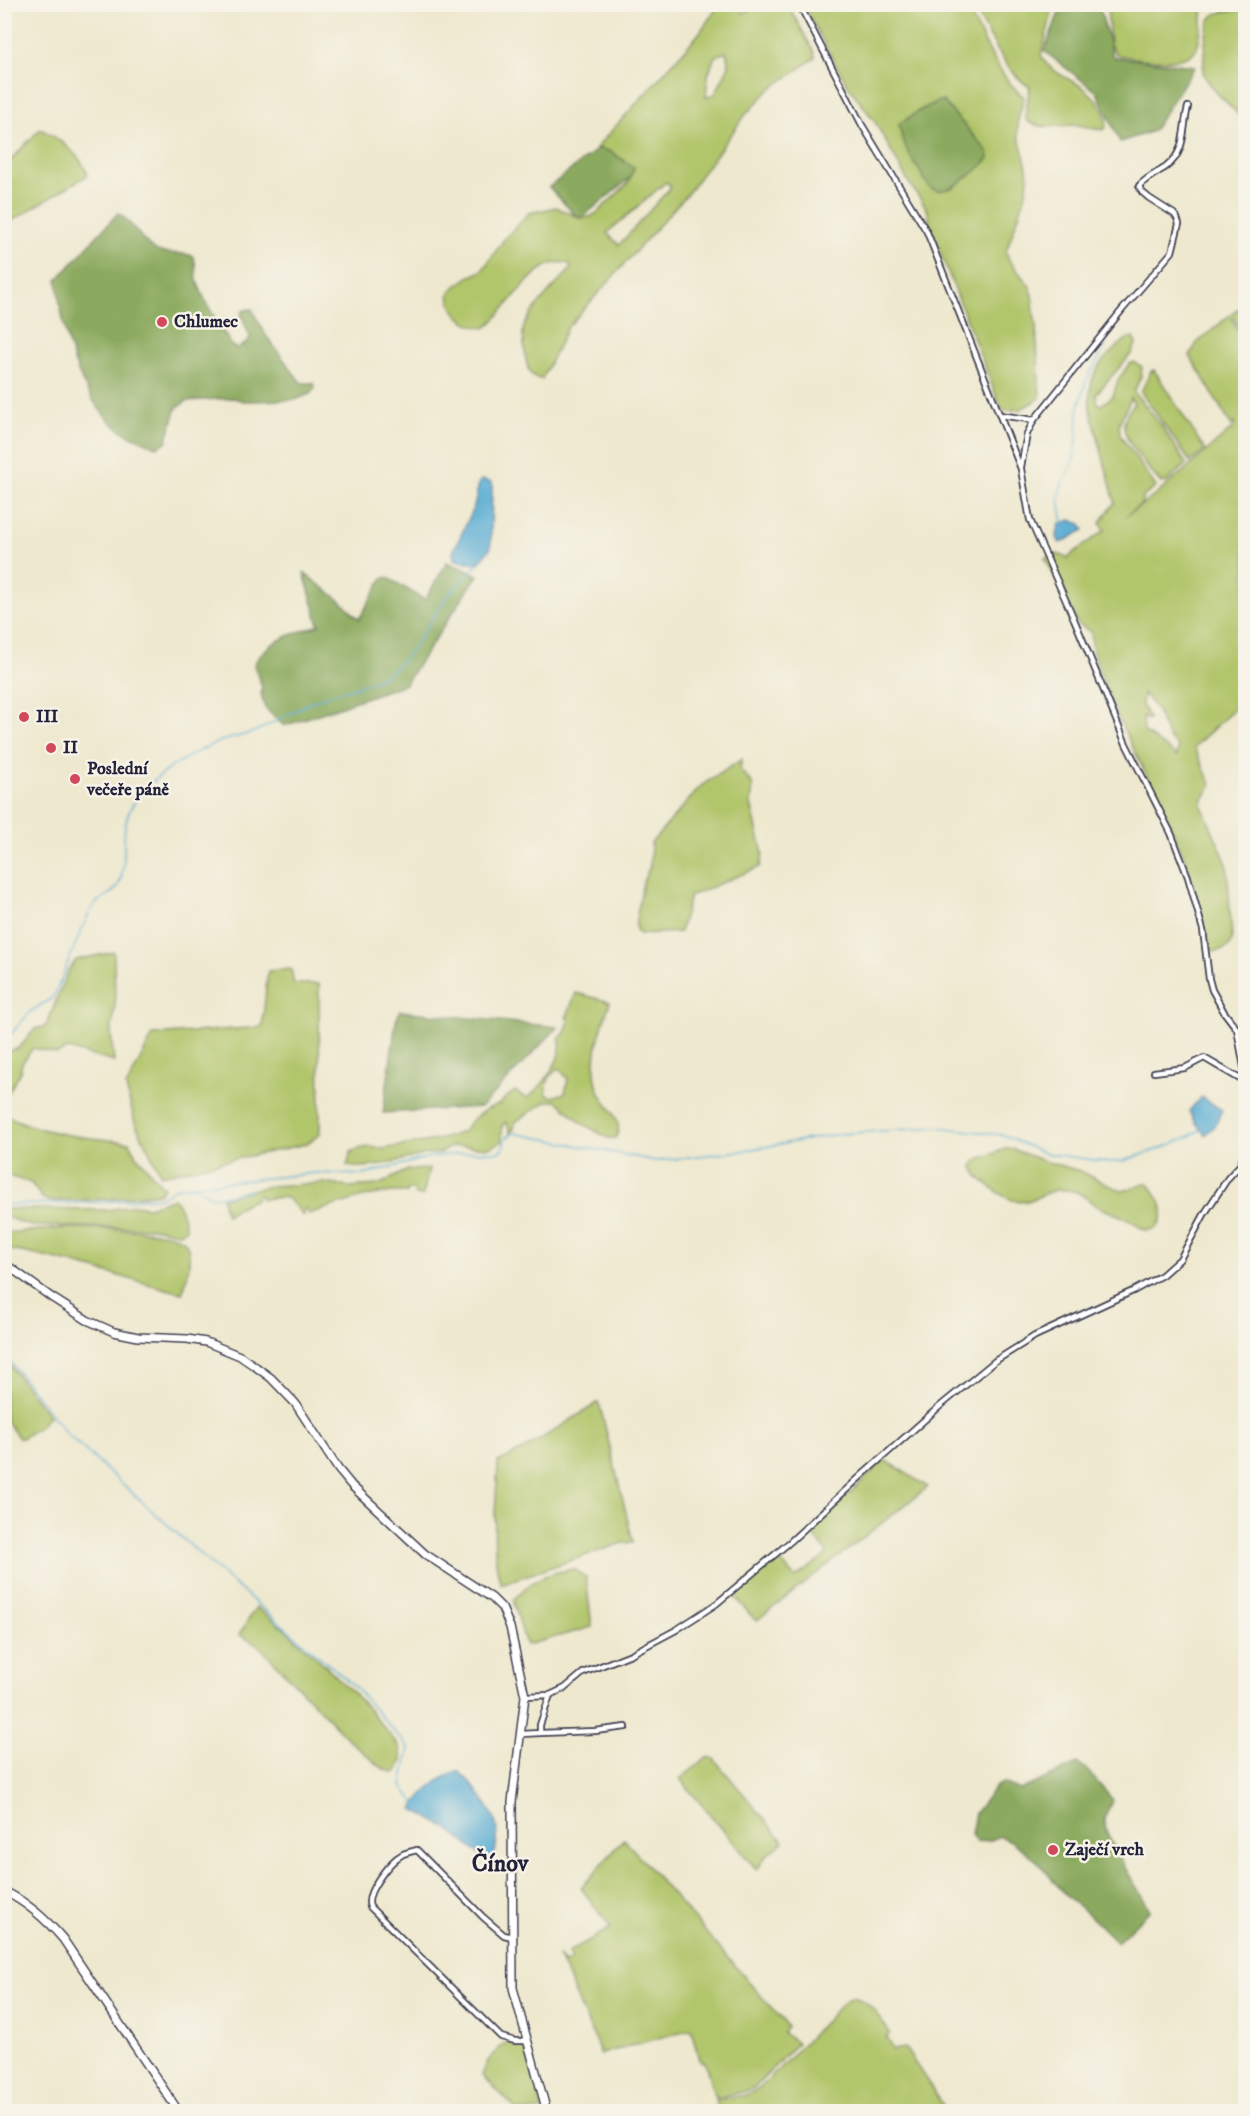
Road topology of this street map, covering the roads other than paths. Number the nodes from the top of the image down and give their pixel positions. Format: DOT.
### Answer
graph roads {
  1 [pos="799,4"];
  2 [pos="1188,107"];
  3 [pos="1000,416"];
  4 [pos="1034,420"];
  5 [pos="1021,470"];
  6 [pos="1154,1072"];
  7 [pos="1245,1078"];
  8 [pos="1245,1086"];
  9 [pos="1245,1143"];
  10 [pos="1243,1165"];
  11 [pos="4,1263"];
  12 [pos="550,1695"];
  13 [pos="525,1696"];
  14 [pos="626,1727"];
  15 [pos="540,1733"];
  16 [pos="522,1734"];
  17 [pos="4,1891"];
  18 [pos="512,1937"];
  19 [pos="528,2042"];
  20 [pos="178,2112"];
  21 [pos="547,2112"];
  1 -- 3 [label="street"];
  2 -- 4 [label="street"];
  3 -- 4 [label="street"];
  3 -- 5 [label="street"];
  4 -- 5 [label="street"];
  5 -- 7 [label="street"];
  6 -- 8 [label="street"];
  9 -- 10 [label="street"];
  10 -- 12 [label="street"];
  11 -- 13 [label="street"];
  12 -- 13 [label="street"];
  12 -- 15 [label="street"];
  13 -- 16 [label="street"];
  14 -- 15 [label="street"];
  15 -- 16 [label="street"];
  16 -- 18 [label="street"];
  17 -- 20 [label="street"];
  18 -- 19 [label="street"];
  18 -- 19 [label="street"];
  19 -- 21 [label="street"];
}
